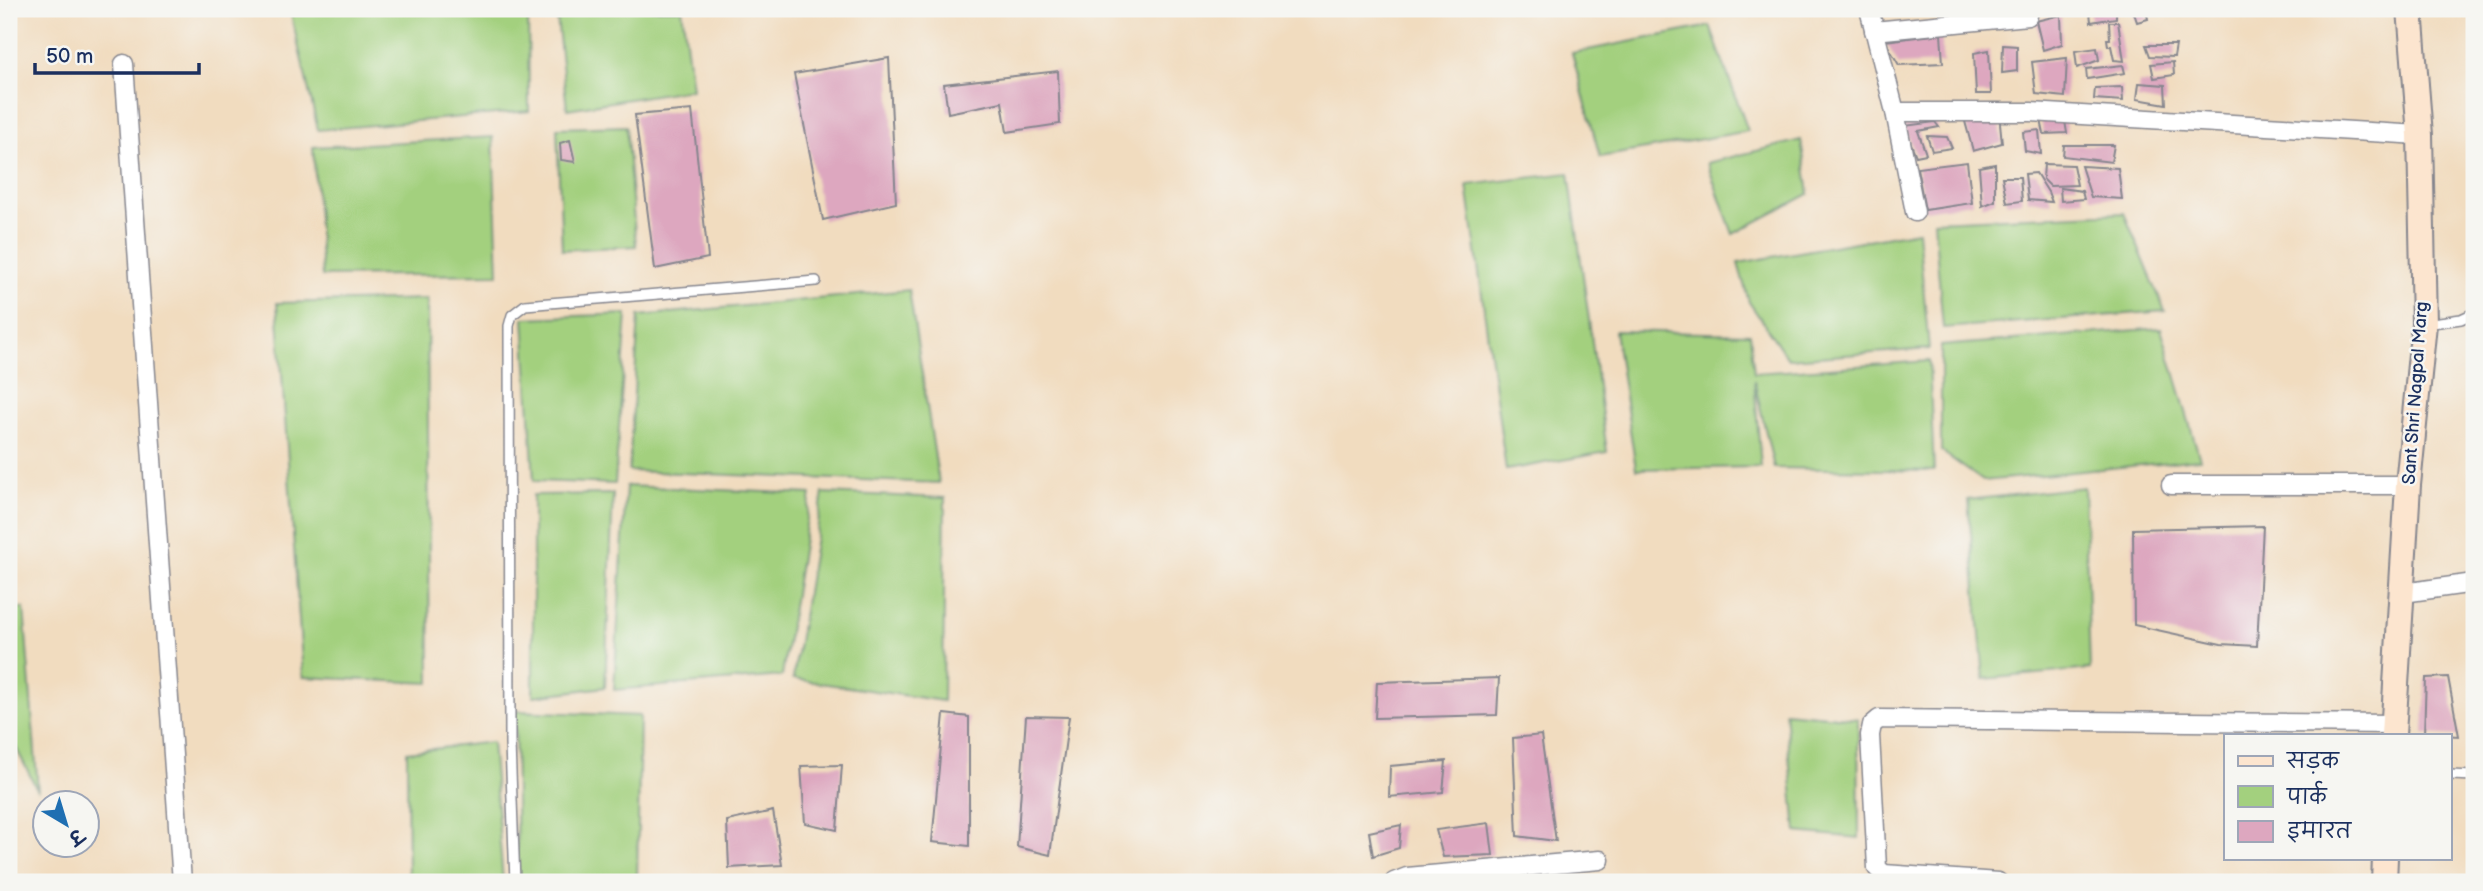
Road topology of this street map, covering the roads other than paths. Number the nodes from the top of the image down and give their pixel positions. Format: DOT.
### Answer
graph roads {
  1 [pos="1869,9"];
  2 [pos="2410,9"];
  3 [pos="2028,16"];
  4 [pos="1874,31"];
  5 [pos="124,64"];
  6 [pos="1895,112"];
  7 [pos="2420,135"];
  8 [pos="1915,212"];
  9 [pos="816,281"];
  10 [pos="2474,313"];
  11 [pos="2424,324"];
  12 [pos="2171,485"];
  13 [pos="2408,485"];
  14 [pos="2474,583"];
  15 [pos="2403,593"];
  16 [pos="2393,729"];
  17 [pos="2452,775"];
  18 [pos="2474,776"];
  19 [pos="1601,860"];
  20 [pos="2385,860"];
  21 [pos="182,882"];
  22 [pos="515,882"];
  23 [pos="1394,882"];
  24 [pos="1998,882"];
  25 [pos="2384,882"];
  1 -- 4 [label="street"];
  2 -- 7 [label="main road, Sant Shri Nagpal Marg"];
  3 -- 4 [label="street"];
  4 -- 6 [label="street"];
  5 -- 21 [label="street"];
  6 -- 7 [label="street"];
  6 -- 8 [label="street"];
  7 -- 11 [label="main road, Sant Shri Nagpal Marg"];
  9 -- 22 [label="lane"];
  10 -- 11 [label="lane"];
  11 -- 13 [label="main road, Sant Shri Nagpal Marg"];
  12 -- 13 [label="street"];
  13 -- 15 [label="main road, Sant Shri Nagpal Marg"];
  14 -- 15 [label="street"];
  15 -- 16 [label="main road, Sant Shri Nagpal Marg"];
  16 -- 24 [label="street"];
  17 -- 18 [label="lane"];
  19 -- 23 [label="street"];
  20 -- 25 [label="main road"];
}
